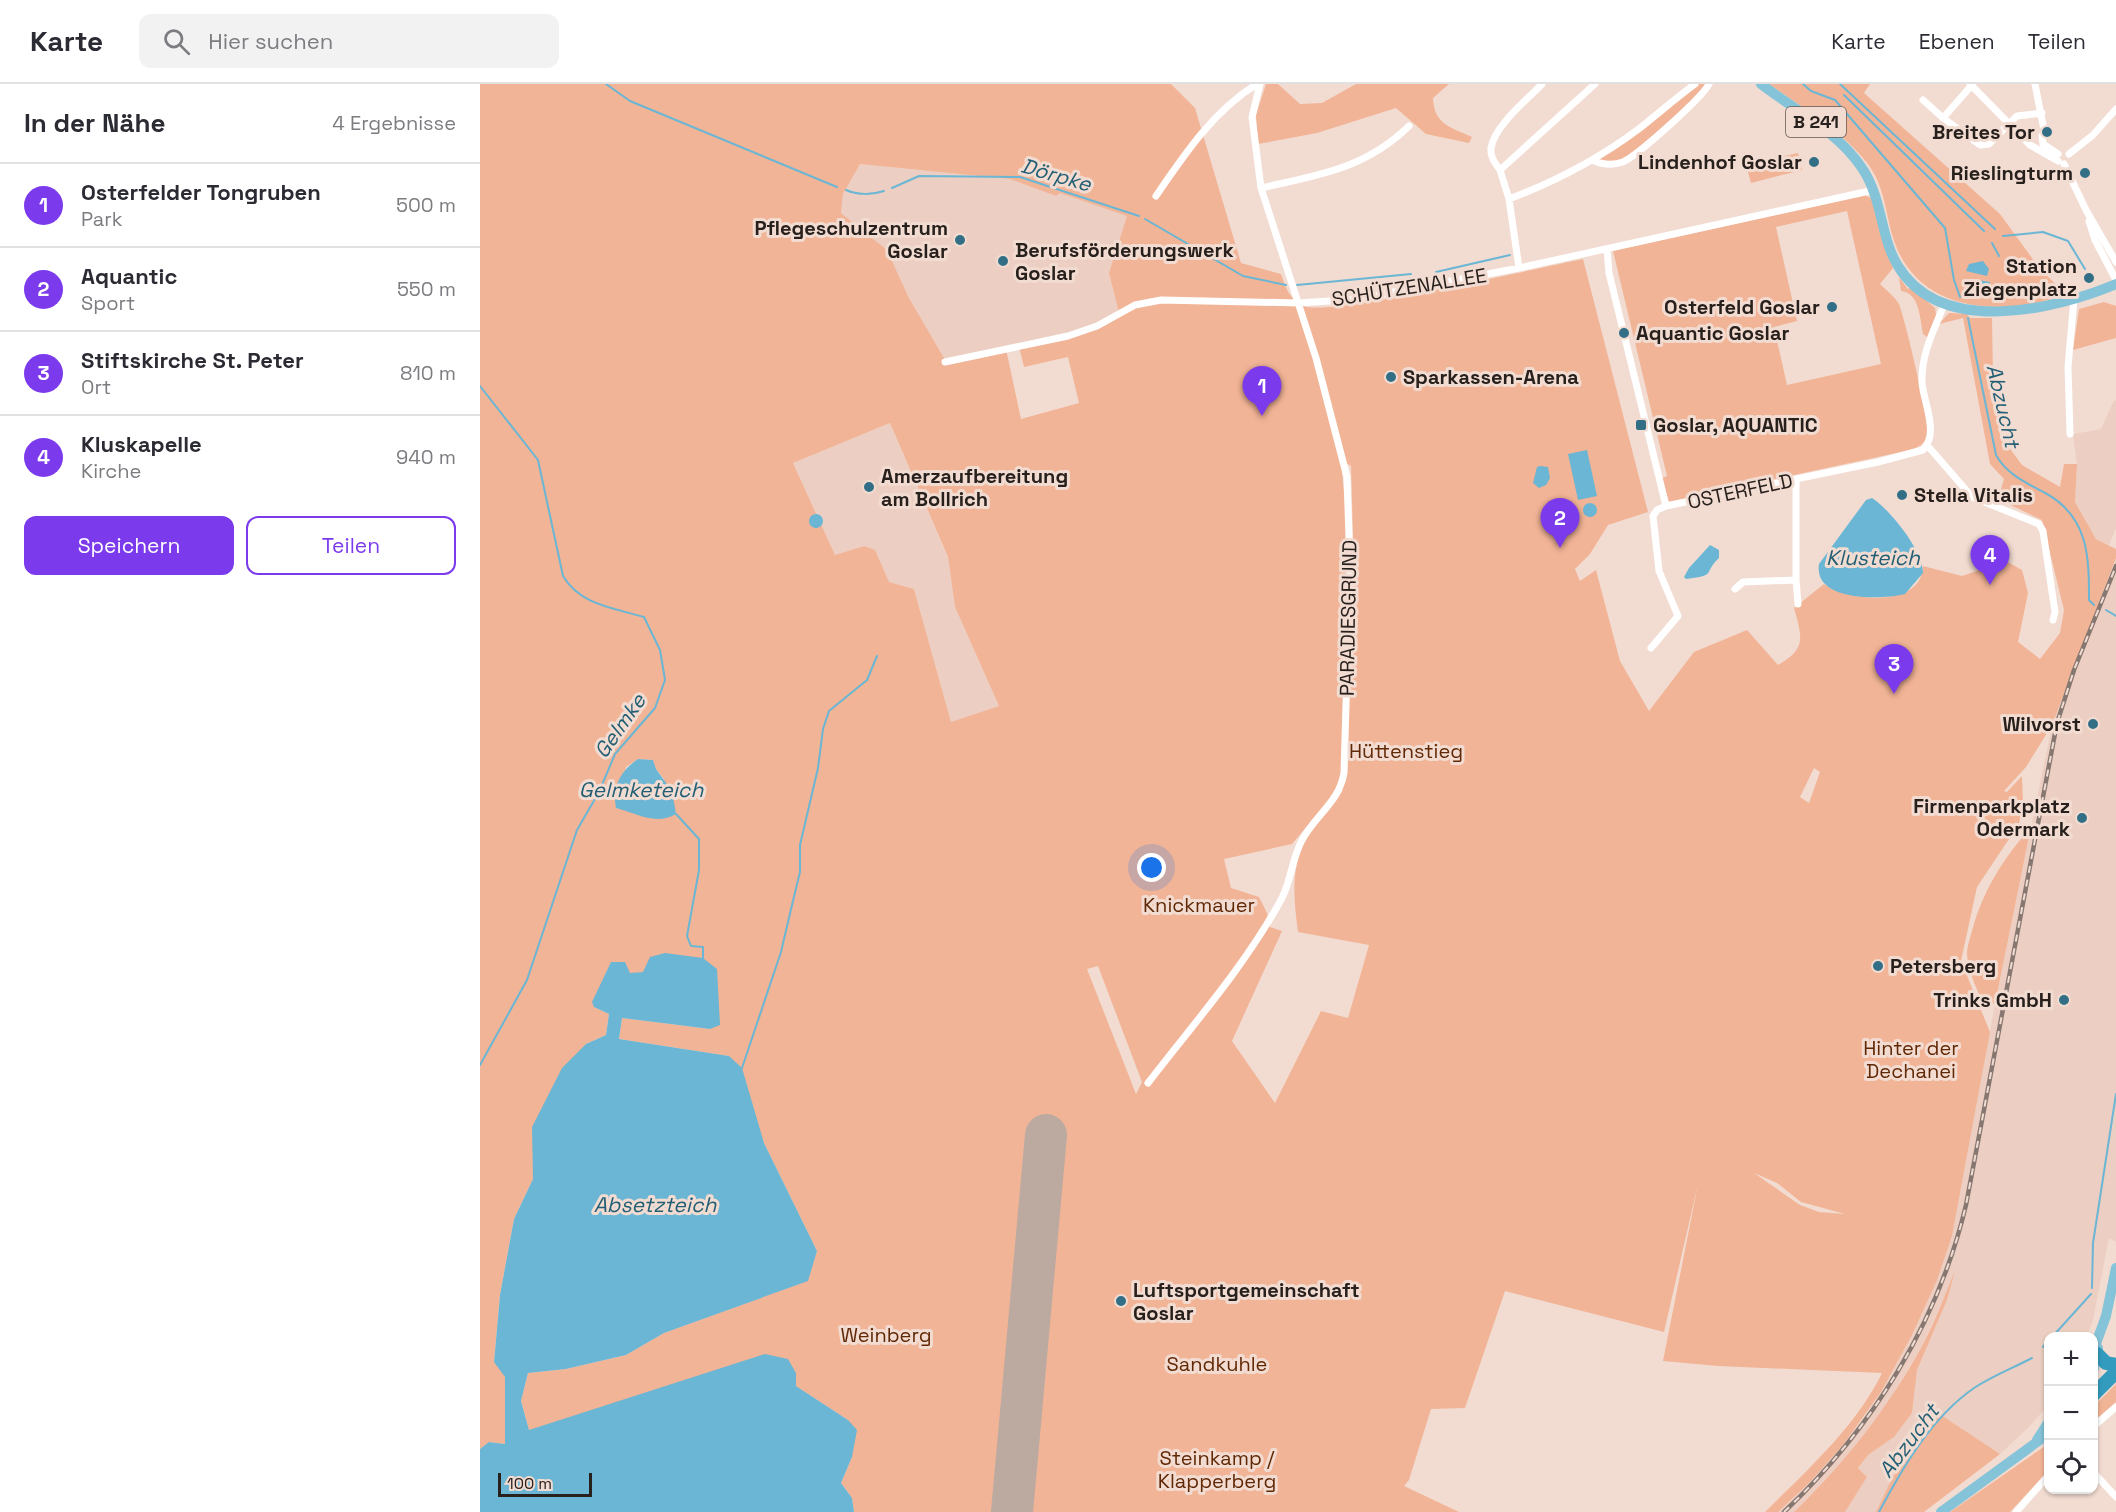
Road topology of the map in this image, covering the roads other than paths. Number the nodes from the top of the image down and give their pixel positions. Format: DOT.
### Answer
graph roads {
  1 [pos="1259,84"];
  2 [pos="1542,84"];
  3 [pos="1595,84"];
  4 [pos="1695,84"];
  5 [pos="1709,84"];
  6 [pos="1761,84"];
  7 [pos="2035,84"];
  8 [pos="1971,85"];
  9 [pos="1923,100"];
  10 [pos="2116,109"];
  11 [pos="2042,113"];
  12 [pos="1943,118"];
  13 [pos="2009,123"];
  14 [pos="2043,125"];
  15 [pos="1409,126"];
  16 [pos="2042,136"];
  17 [pos="1592,160"];
  18 [pos="2060,160"];
  19 [pos="1500,170"];
  20 [pos="1261,188"];
  21 [pos="1874,189"];
  22 [pos="1156,196"];
  23 [pos="1509,199"];
  24 [pos="2086,210"];
  25 [pos="1607,249"];
  26 [pos="2116,262"];
  27 [pos="1519,268"];
  28 [pos="2116,282"];
  29 [pos="2074,299"];
  30 [pos="1299,303"];
  31 [pos="1941,304"];
  32 [pos="945,362"];
  33 [pos="2070,434"];
  34 [pos="1927,445"];
  35 [pos="1796,480"];
  36 [pos="1666,506"];
  37 [pos="1796,580"];
  38 [pos="1735,588"];
  39 [pos="1798,604"];
  40 [pos="2053,620"];
  41 [pos="1651,648"];
  42 [pos="1148,1083"];
  43 [pos="2116,1268"];
  44 [pos="2098,1344"];
  45 [pos="2098,1354"];
  46 [pos="2116,1365"];
  47 [pos="2116,1372"];
  48 [pos="2098,1390"];
  49 [pos="2116,1407"];
  50 [pos="2098,1423"];
  51 [pos="2044,1430"];
  52 [pos="2044,1438"];
  53 [pos="2031,1449"];
  54 [pos="2098,1477"];
  55 [pos="2044,1481"];
  56 [pos="2116,1497"];
  57 [pos="1941,1512"];
  58 [pos="2016,1512"];
  1 -- 20 [label="street, PARADIESGRUND"];
  1 -- 22 [label="street"];
  2 -- 19 [label="street"];
  3 -- 19 [label="street"];
  4 -- 17 [label="street"];
  5 -- 17 [label="street"];
  6 -- 21 [label="main road, B 241"];
  7 -- 11 [label="street"];
  8 -- 12 [label="street"];
  8 -- 13 [label="street"];
  9 -- 12 [label="street"];
  10 -- 18 [label="street"];
  11 -- 13 [label="street"];
  11 -- 14 [label="street"];
  12 -- 13 [label="street"];
  13 -- 18 [label="street"];
  15 -- 20 [label="street"];
  16 -- 18 [label="street"];
  17 -- 23 [label="street"];
  18 -- 24 [label="street"];
  19 -- 23 [label="street"];
  20 -- 30 [label="street, PARADIESGRUND"];
  21 -- 25 [label="street, SCHÜTZENALLEE"];
  21 -- 31 [label="main road, B 241"];
  23 -- 27 [label="street"];
  24 -- 26 [label="street"];
  24 -- 28 [label="street"];
  25 -- 27 [label="street, SCHÜTZENALLEE"];
  25 -- 36 [label="street, OSTERFELD"];
  27 -- 30 [label="street, SCHÜTZENALLEE"];
  28 -- 29 [label="main road, B 241"];
  29 -- 31 [label="main road, B 241"];
  29 -- 33 [label="street"];
  30 -- 32 [label="street, SCHÜTZENALLEE"];
  30 -- 42 [label="street, PARADIESGRUND"];
  31 -- 34 [label="street"];
  34 -- 35 [label="street, OSTERFELD"];
  34 -- 40 [label="street"];
  35 -- 36 [label="street, OSTERFELD"];
  35 -- 37 [label="street"];
  36 -- 41 [label="street"];
  37 -- 38 [label="street"];
  37 -- 39 [label="street"];
  43 -- 44 [label="main road"];
  45 -- 46 [label="highway"];
  47 -- 48 [label="highway"];
  49 -- 50 [label="street"];
  51 -- 53 [label="main road"];
  52 -- 53 [label="main road"];
  53 -- 57 [label="main road"];
  54 -- 56 [label="street"];
  55 -- 58 [label="street"];
}
